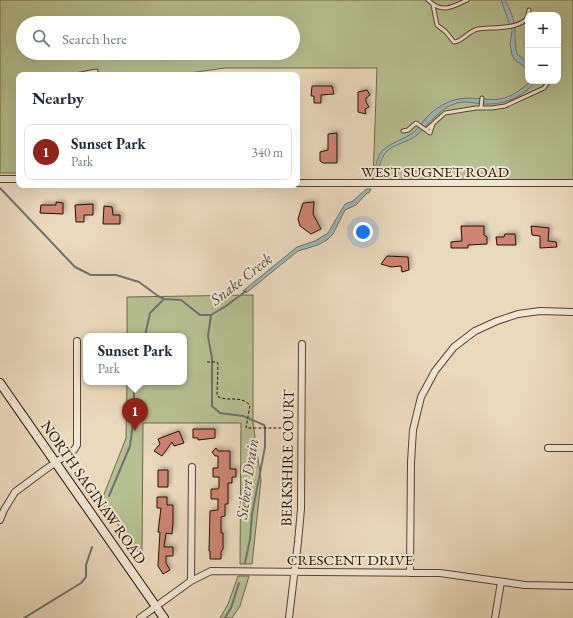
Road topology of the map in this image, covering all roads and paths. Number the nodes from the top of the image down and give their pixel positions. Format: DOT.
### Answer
graph roads {
  1 [pos="428,0"];
  2 [pos="467,0"];
  3 [pos="433,5"];
  4 [pos="525,20"];
  5 [pos="96,71"];
  6 [pos="91,72"];
  7 [pos="547,84"];
  8 [pos="482,98"];
  9 [pos="481,108"];
  10 [pos="404,131"];
  11 [pos="0,179"];
  12 [pos="16,179"];
  13 [pos="300,183"];
  14 [pos="573,183"];
  15 [pos="573,312"];
  16 [pos="77,341"];
  17 [pos="302,344"];
  18 [pos="207,362"];
  19 [pos="0,383"];
  20 [pos="302,428"];
  21 [pos="548,448"];
  22 [pos="573,448"];
  23 [pos="56,462"];
  24 [pos="192,467"];
  25 [pos="0,520"];
  26 [pos="295,572"];
  27 [pos="410,573"];
  28 [pos="191,581"];
  29 [pos="502,582"];
  30 [pos="573,586"];
  31 [pos="156,606"];
  32 [pos="140,618"];
  33 [pos="164,618"];
  34 [pos="289,618"];
  35 [pos="495,618"];
  1 -- 3 [label="lane"];
  2 -- 3 [label="lane"];
  3 -- 4 [label="lane"];
  5 -- 6 [label="lane"];
  7 -- 9 [label="lane"];
  8 -- 9 [label="lane"];
  9 -- 10 [label="lane"];
  11 -- 12 [label="street"];
  13 -- 14 [label="street, WEST SUGNET ROAD"];
  15 -- 27 [label="street"];
  16 -- 23 [label="street"];
  17 -- 20 [label="street, BERKSHIRE COURT"];
  18 -- 20 [label="path"];
  19 -- 23 [label="main road, NORTH SAGINAW ROAD"];
  20 -- 26 [label="street, BERKSHIRE COURT"];
  21 -- 22 [label="street"];
  23 -- 25 [label="street"];
  23 -- 31 [label="main road, NORTH SAGINAW ROAD"];
  24 -- 28 [label="street"];
  26 -- 27 [label="street, CRESCENT DRIVE"];
  26 -- 28 [label="street, CRESCENT DRIVE"];
  26 -- 34 [label="street, BERKSHIRE COURT"];
  27 -- 29 [label="street, CRESCENT DRIVE"];
  28 -- 31 [label="street, CRESCENT DRIVE"];
  29 -- 30 [label="street, CRESCENT DRIVE"];
  29 -- 35 [label="street"];
  31 -- 32 [label="street, CRESCENT DRIVE"];
  31 -- 33 [label="main road, NORTH SAGINAW ROAD"];
}
